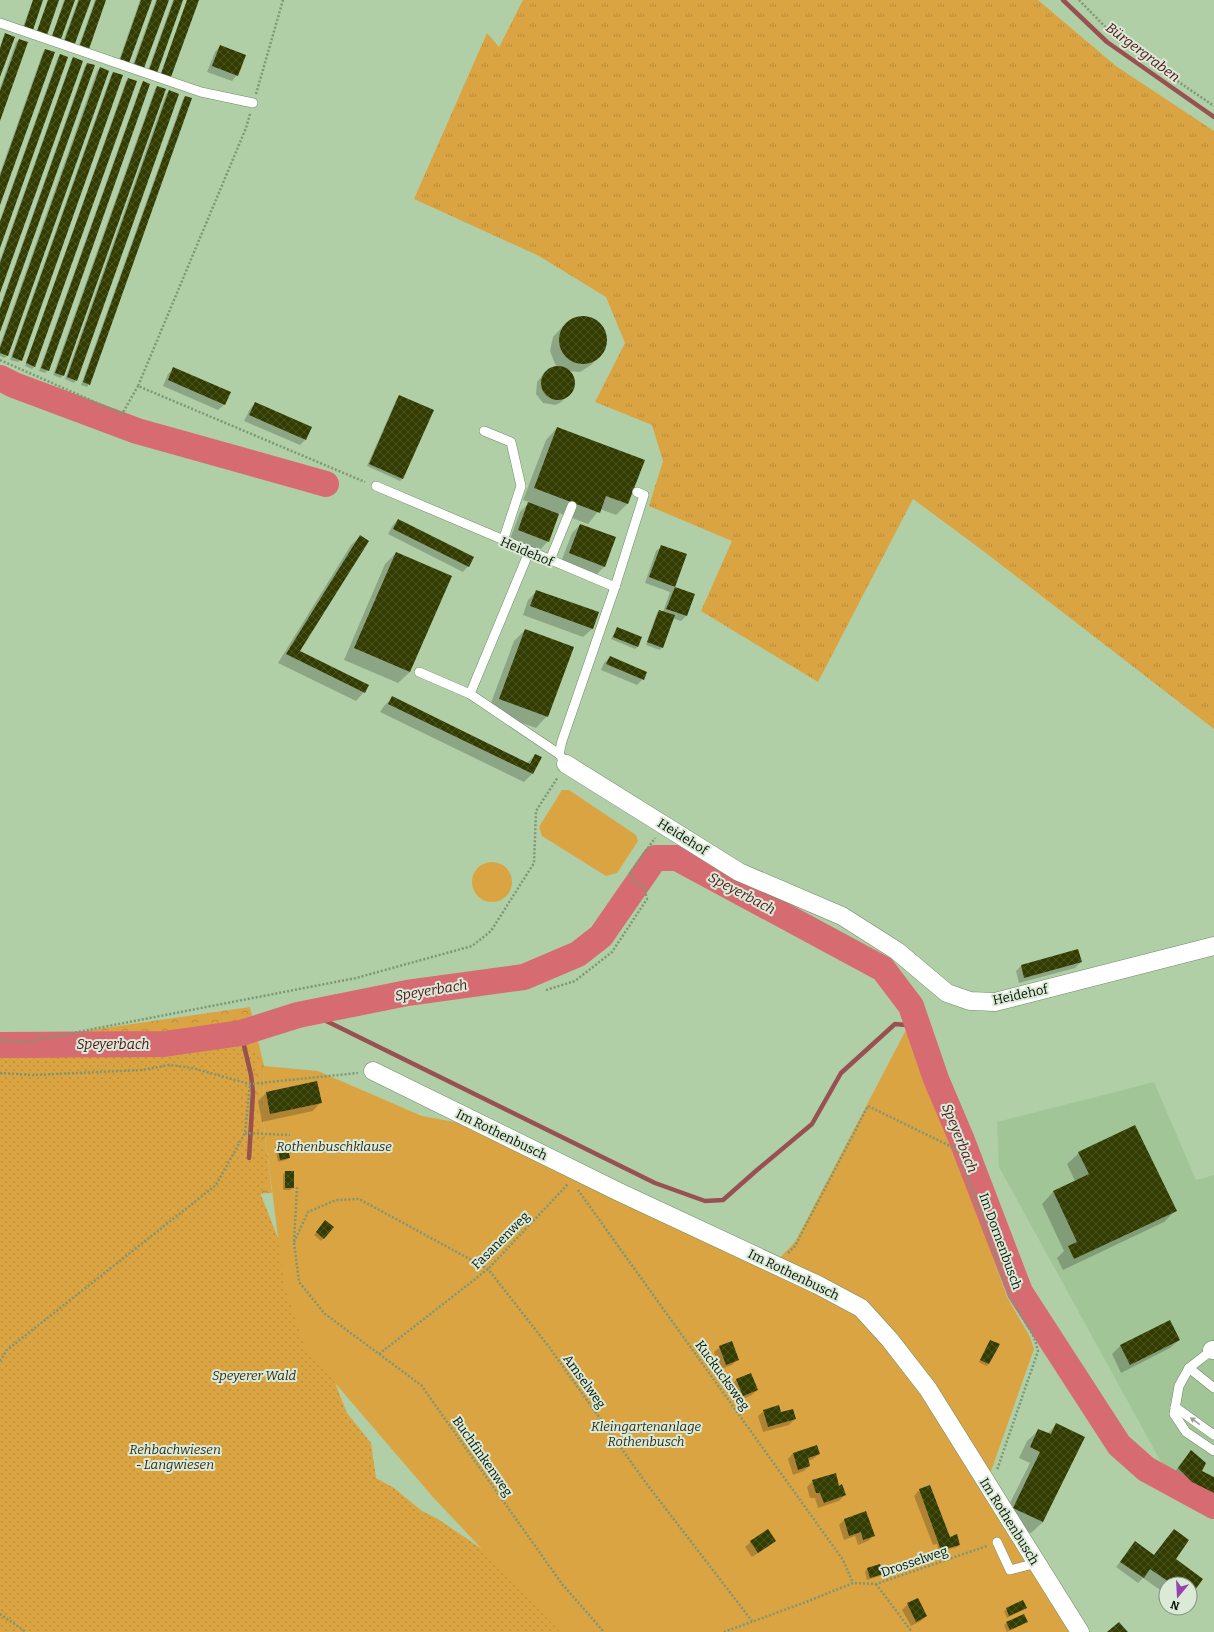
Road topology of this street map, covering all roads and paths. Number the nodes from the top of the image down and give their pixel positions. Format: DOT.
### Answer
graph roads {
  1 [pos="283,0"];
  2 [pos="1079,0"];
  3 [pos="0,23"];
  4 [pos="253,104"];
  5 [pos="1214,106"];
  6 [pos="0,360"];
  7 [pos="138,386"];
  8 [pos="484,431"];
  9 [pos="376,486"];
  10 [pos="637,492"];
  11 [pos="572,506"];
  12 [pos="503,541"];
  13 [pos="529,552"];
  14 [pos="550,560"];
  15 [pos="615,587"];
  16 [pos="419,672"];
  17 [pos="470,694"];
  18 [pos="562,759"];
  19 [pos="664,824"];
  20 [pos="1214,946"];
  21 [pos="546,990"];
  22 [pos="0,1040"];
  23 [pos="373,1071"];
  24 [pos="0,1073"];
  25 [pos="250,1084"];
  26 [pos="247,1134"];
  27 [pos="290,1134"];
  28 [pos="571,1180"];
  29 [pos="297,1187"];
  30 [pos="576,1187"];
  31 [pos="294,1242"];
  32 [pos="777,1266"];
  33 [pos="488,1269"];
  34 [pos="1213,1347"];
  35 [pos="379,1354"];
  36 [pos="0,1361"];
  37 [pos="1189,1368"];
  38 [pos="1214,1388"];
  39 [pos="1175,1407"];
  40 [pos="1214,1435"];
  41 [pos="1214,1452"];
  42 [pos="990,1489"];
  43 [pos="997,1542"];
  44 [pos="1037,1563"];
  45 [pos="853,1583"];
  46 [pos="876,1584"];
  47 [pos="0,1614"];
  48 [pos="752,1621"];
  49 [pos="26,1632"];
  50 [pos="604,1632"];
  51 [pos="724,1632"];
  52 [pos="912,1632"];
  53 [pos="1080,1632"];
  1 -- 4 [label="path"];
  2 -- 5 [label="path"];
  3 -- 4 [label="lane"];
  4 -- 7 [label="path"];
  6 -- 7 [label="path"];
  7 -- 9 [label="path"];
  8 -- 12 [label="lane"];
  9 -- 12 [label="lane, Heidehof"];
  10 -- 15 [label="lane"];
  11 -- 14 [label="lane"];
  12 -- 13 [label="lane, Heidehof"];
  13 -- 14 [label="lane, Heidehof"];
  13 -- 17 [label="lane"];
  14 -- 15 [label="lane, Heidehof"];
  15 -- 18 [label="lane"];
  16 -- 17 [label="lane"];
  17 -- 18 [label="lane"];
  18 -- 19 [label="street, Heidehof"];
  18 -- 22 [label="path"];
  19 -- 20 [label="street, Heidehof"];
  19 -- 21 [label="path"];
  23 -- 25 [label="path"];
  23 -- 32 [label="street, Im Rothenbusch"];
  24 -- 25 [label="path"];
  25 -- 26 [label="path"];
  26 -- 27 [label="path"];
  26 -- 36 [label="path"];
  28 -- 33 [label="path, Fasanenweg"];
  29 -- 31 [label="path, Buchfinkenweg"];
  30 -- 45 [label="path, Kuckucksweg"];
  31 -- 33 [label="path, Amselweg"];
  31 -- 35 [label="path, Buchfinkenweg"];
  32 -- 42 [label="street, Im Rothenbusch"];
  32 -- 42 [label="path, Im Dornenbusch"];
  33 -- 35 [label="path, Fasanenweg"];
  33 -- 48 [label="path, Amselweg"];
  34 -- 37 [label="lane"];
  35 -- 50 [label="path, Buchfinkenweg"];
  37 -- 38 [label="lane"];
  37 -- 39 [label="lane"];
  40 -- 39 [label="lane, one-way"];
  39 -- 41 [label="lane"];
  42 -- 44 [label="street, Im Rothenbusch"];
  43 -- 44 [label="lane"];
  43 -- 46 [label="path, Drosselweg"];
  44 -- 53 [label="street, Im Rothenbusch"];
  45 -- 46 [label="path, Drosselweg"];
  45 -- 48 [label="path, Drosselweg"];
  46 -- 52 [label="path"];
  47 -- 49 [label="path"];
  48 -- 51 [label="path, Drosselweg"];
}
